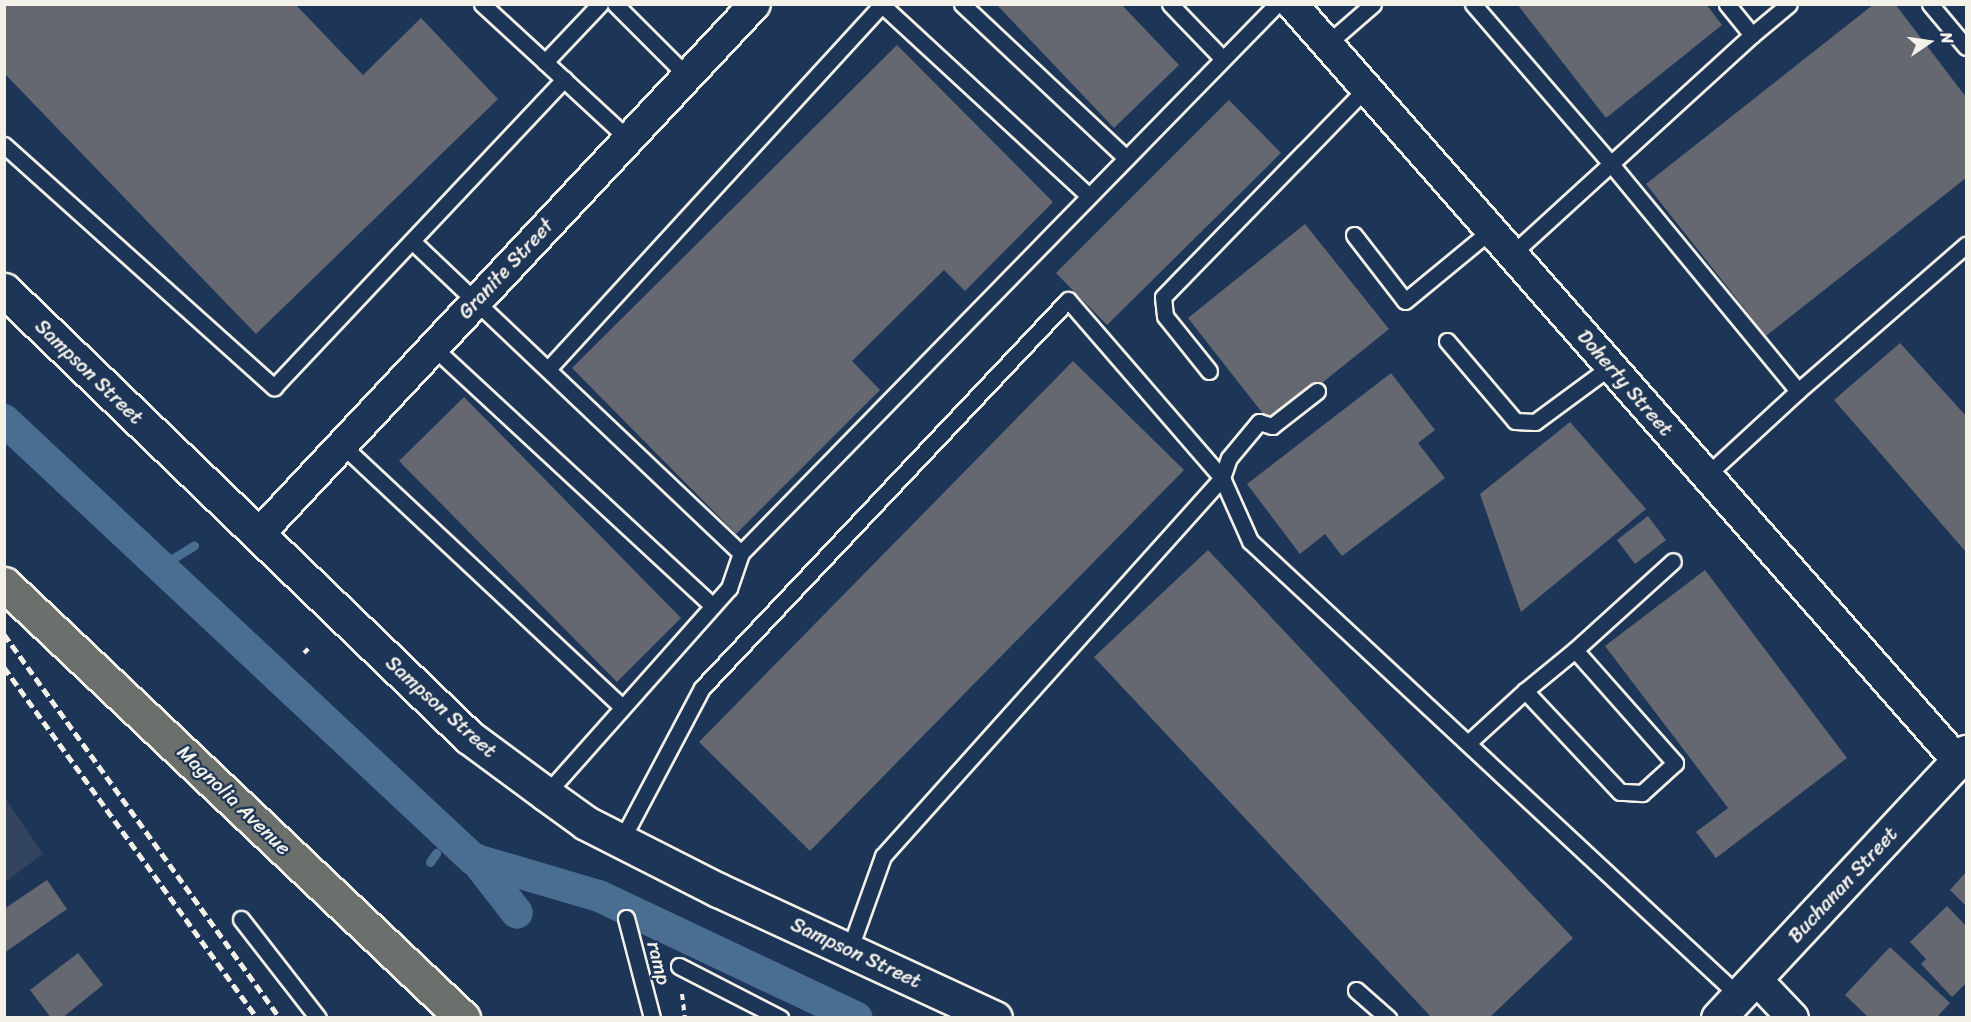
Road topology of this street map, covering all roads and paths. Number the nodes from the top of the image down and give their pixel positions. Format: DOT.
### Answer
graph roads {
  1 [pos="482,4"];
  2 [pos="600,4"];
  3 [pos="615,4"];
  4 [pos="755,4"];
  5 [pos="962,4"];
  6 [pos="1170,4"];
  7 [pos="1277,4"];
  8 [pos="1292,4"];
  9 [pos="1372,4"];
  10 [pos="1473,4"];
  11 [pos="1727,4"];
  12 [pos="1789,4"];
  13 [pos="1930,4"];
  14 [pos="881,5"];
  15 [pos="1752,35"];
  16 [pos="1327,44"];
  17 [pos="1966,47"];
  18 [pos="1223,59"];
  19 [pos="545,62"];
  20 [pos="687,76"];
  21 [pos="564,79"];
  22 [pos="1366,88"];
  23 [pos="627,138"];
  24 [pos="4,145"];
  25 [pos="1126,158"];
  26 [pos="1611,164"];
  27 [pos="1089,196"];
  28 [pos="1491,230"];
  29 [pos="1353,235"];
  30 [pos="412,241"];
  31 [pos="1966,245"];
  32 [pos="1512,254"];
  33 [pos="4,290"];
  34 [pos="476,300"];
  35 [pos="1448,340"];
  36 [pos="433,347"];
  37 [pos="1611,366"];
  38 [pos="548,369"];
  39 [pos="1209,371"];
  40 [pos="1317,391"];
  41 [pos="1798,391"];
  42 [pos="342,445"];
  43 [pos="1707,475"];
  44 [pos="1222,478"];
  45 [pos="258,535"];
  46 [pos="741,554"];
  47 [pos="1673,561"];
  48 [pos="4,584"];
  49 [pos="713,606"];
  50 [pos="1575,650"];
  51 [pos="1525,691"];
  52 [pos="622,707"];
  53 [pos="1468,743"];
  54 [pos="1962,756"];
  55 [pos="546,794"];
  56 [pos="621,841"];
  57 [pos="626,918"];
  58 [pos="241,920"];
  59 [pos="849,951"];
  60 [pos="679,966"];
  61 [pos="1356,990"];
  62 [pos="1737,997"];
  63 [pos="318,1017"];
  64 [pos="463,1017"];
  65 [pos="652,1017"];
  66 [pos="780,1017"];
  67 [pos="996,1017"];
  68 [pos="1388,1017"];
  69 [pos="1793,1017"];
  1 -- 19 [label="lane"];
  2 -- 19 [label="lane"];
  3 -- 20 [label="lane"];
  4 -- 20 [label="street, Granite Street"];
  5 -- 25 [label="lane"];
  6 -- 18 [label="lane"];
  7 -- 18 [label="lane"];
  8 -- 16 [label="street, Doherty Street"];
  9 -- 16 [label="lane"];
  10 -- 26 [label="lane"];
  11 -- 15 [label="lane"];
  12 -- 15 [label="lane"];
  13 -- 17 [label="lane"];
  14 -- 27 [label="lane"];
  14 -- 38 [label="lane"];
  15 -- 26 [label="lane"];
  16 -- 22 [label="street, Doherty Street"];
  18 -- 25 [label="lane"];
  19 -- 21 [label="lane"];
  20 -- 23 [label="street, Granite Street"];
  21 -- 23 [label="lane"];
  21 -- 30 [label="lane"];
  22 -- 28 [label="street, Doherty Street"];
  22 -- 39 [label="lane"];
  23 -- 34 [label="street, Granite Street"];
  24 -- 30 [label="lane"];
  25 -- 27 [label="lane"];
  26 -- 32 [label="lane"];
  26 -- 41 [label="lane"];
  27 -- 46 [label="lane"];
  28 -- 29 [label="lane"];
  28 -- 32 [label="street, Doherty Street"];
  30 -- 34 [label="lane"];
  31 -- 41 [label="lane"];
  32 -- 37 [label="street, Doherty Street"];
  33 -- 45 [label="street, Sampson Street"];
  34 -- 36 [label="street, Granite Street"];
  34 -- 38 [label="lane"];
  35 -- 37 [label="lane"];
  36 -- 42 [label="street, Granite Street"];
  36 -- 49 [label="lane"];
  37 -- 43 [label="street, Doherty Street"];
  38 -- 46 [label="lane"];
  40 -- 44 [label="lane"];
  41 -- 43 [label="lane"];
  42 -- 45 [label="street, Granite Street"];
  42 -- 52 [label="lane"];
  43 -- 54 [label="street, Doherty Street"];
  44 -- 53 [label="lane"];
  44 -- 56 [label="lane"];
  44 -- 59 [label="lane"];
  45 -- 55 [label="street, Sampson Street"];
  46 -- 49 [label="lane"];
  47 -- 50 [label="lane"];
  48 -- 64 [label="main road, Magnolia Avenue"];
  49 -- 52 [label="lane"];
  50 -- 51 [label="lane"];
  50 -- 51 [label="lane"];
  51 -- 53 [label="lane"];
  52 -- 55 [label="lane"];
  53 -- 62 [label="lane"];
  54 -- 62 [label="street, Buchanan Street"];
  55 -- 56 [label="street, Sampson Street"];
  56 -- 59 [label="street, Sampson Street"];
  57 -- 65 [label="lane, ramp"];
  58 -- 63 [label="lane"];
  59 -- 67 [label="street, Sampson Street"];
  60 -- 66 [label="lane"];
  61 -- 68 [label="lane"];
  62 -- 69 [label="street"];
}
